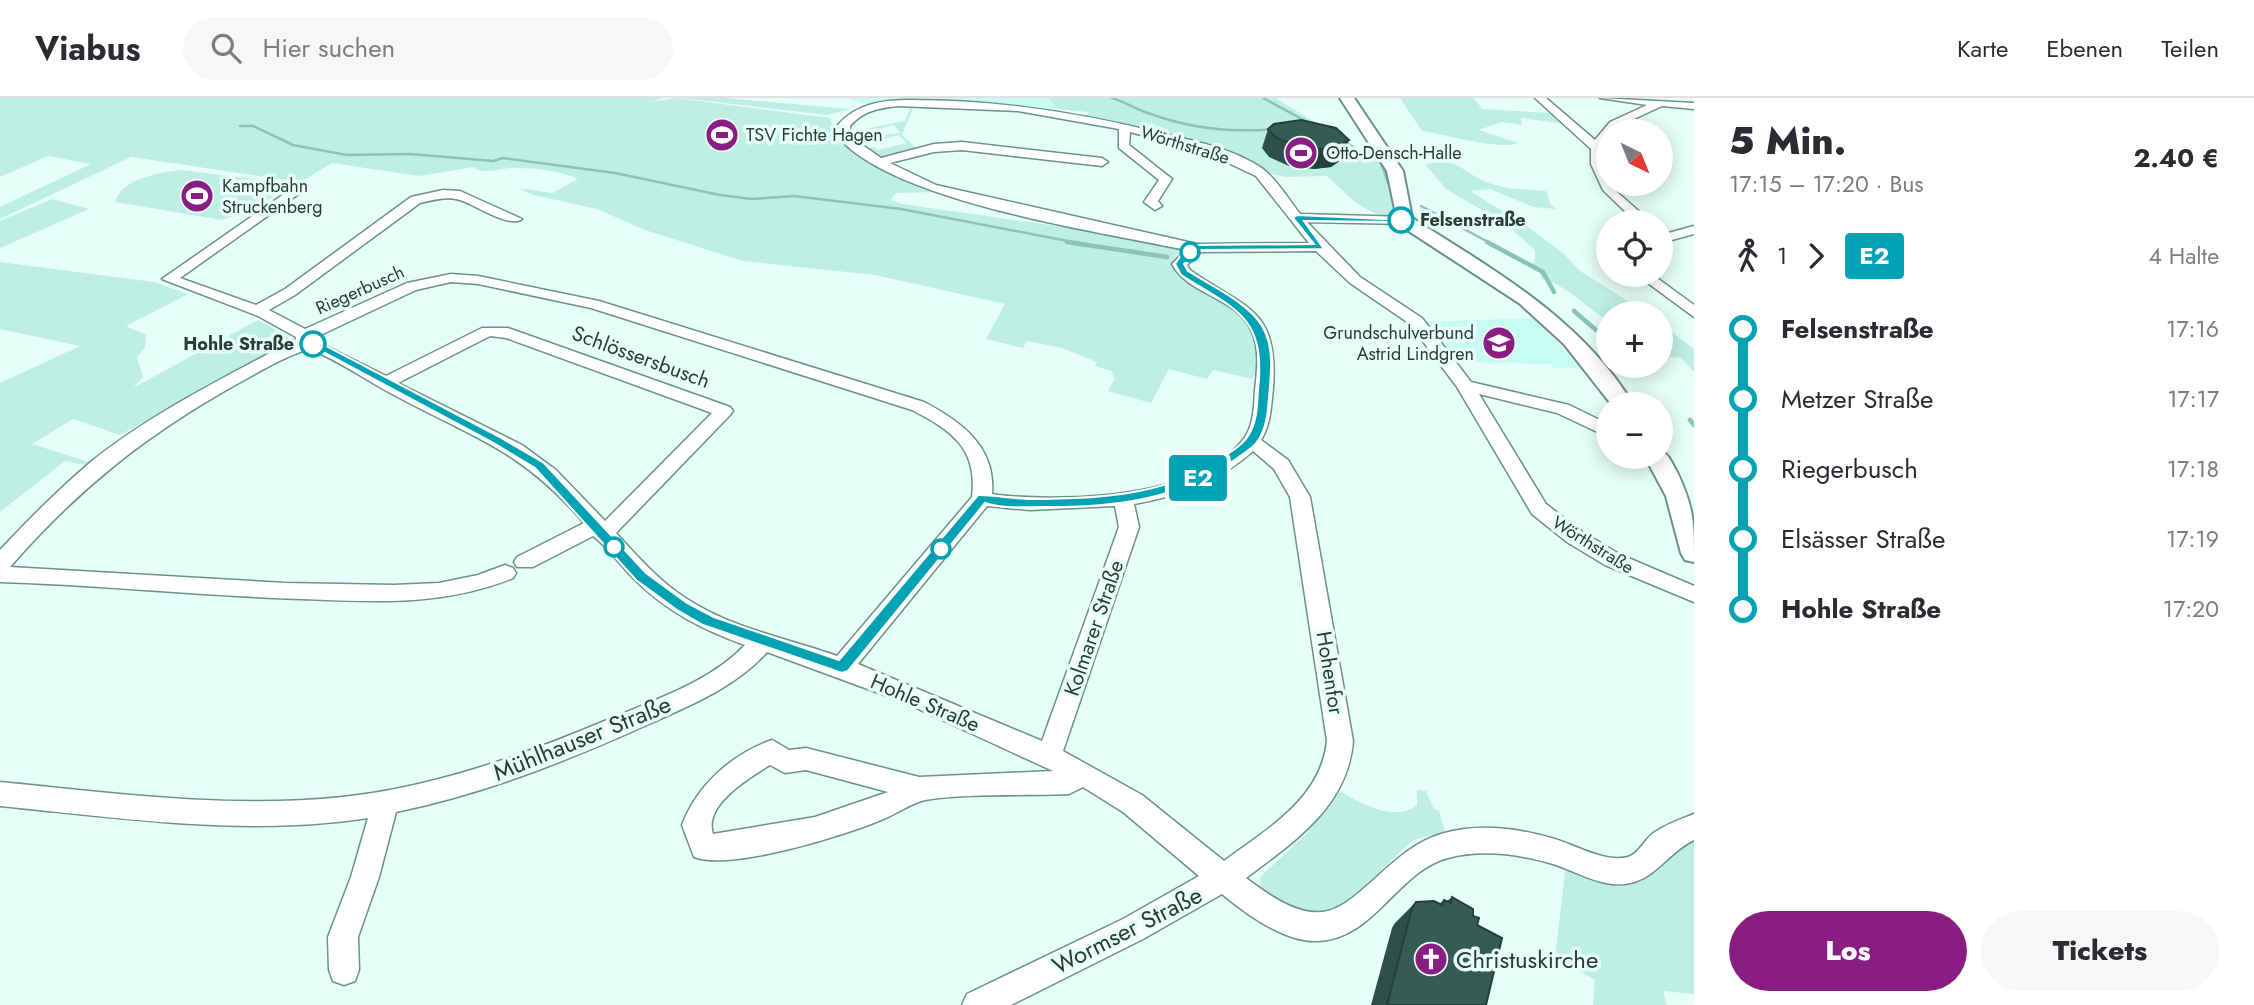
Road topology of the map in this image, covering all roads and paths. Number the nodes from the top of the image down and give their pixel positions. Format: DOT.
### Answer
graph roads {
  1 [pos="1348,98"];
  2 [pos="1541,98"];
  3 [pos="1605,98"];
  4 [pos="1658,104"];
  5 [pos="1694,106"];
  6 [pos="1125,127"];
  7 [pos="1595,147"];
  8 [pos="879,162"];
  9 [pos="1102,162"];
  10 [pos="301,188"];
  11 [pos="1156,206"];
  12 [pos="1629,210"];
  13 [pos="1297,218"];
  14 [pos="515,219"];
  15 [pos="1404,220"];
  16 [pos="1694,230"];
  17 [pos="1673,234"];
  18 [pos="1197,247"];
  19 [pos="1321,247"];
  20 [pos="1660,287"];
  21 [pos="257,311"];
  22 [pos="1694,312"];
  23 [pos="304,339"];
  24 [pos="386,383"];
  25 [pos="1465,386"];
  26 [pos="1612,392"];
  27 [pos="1596,425"];
  28 [pos="1251,442"];
  29 [pos="1663,469"];
  30 [pos="982,498"];
  31 [pos="1123,499"];
  32 [pos="598,529"];
  33 [pos="1694,553"];
  34 [pos="525,562"];
  35 [pos="0,564"];
  36 [pos="505,573"];
  37 [pos="0,574"];
  38 [pos="1694,594"];
  39 [pos="763,641"];
  40 [pos="842,667"];
  41 [pos="1049,756"];
  42 [pos="1082,774"];
  43 [pos="919,789"];
  44 [pos="0,794"];
  45 [pos="384,803"];
  46 [pos="1694,827"];
  47 [pos="1225,877"];
  48 [pos="344,971"];
  49 [pos="1023,993"];
  50 [pos="978,1005"];
  1 -- 15 [label="main road"];
  2 -- 7 [label="street"];
  3 -- 4 [label="street"];
  4 -- 5 [label="street"];
  4 -- 7 [label="street"];
  6 -- 8 [label="street, Wörthstraße"];
  6 -- 11 [label="street"];
  6 -- 13 [label="street, Wörthstraße"];
  7 -- 12 [label="street"];
  8 -- 9 [label="street"];
  8 -- 18 [label="street"];
  10 -- 21 [label="street, Hohle Straße"];
  13 -- 15 [label="street"];
  13 -- 19 [label="street, Wörthstraße"];
  14 -- 21 [label="street"];
  15 -- 26 [label="main road"];
  16 -- 17 [label="street"];
  18 -- 19 [label="street"];
  18 -- 28 [label="street"];
  19 -- 25 [label="street, Wörthstraße"];
  20 -- 22 [label="street"];
  21 -- 23 [label="street, Hohle Straße"];
  23 -- 24 [label="street, Hohle Straße"];
  23 -- 30 [label="street, Riegerbusch"];
  23 -- 35 [label="street, Riegerbusch"];
  24 -- 32 [label="street, Hohle Straße"];
  24 -- 32 [label="street, Schlössersbusch"];
  25 -- 27 [label="street"];
  25 -- 38 [label="street, Wörthstraße"];
  28 -- 31 [label="street"];
  28 -- 47 [label="street, Hohenfor"];
  29 -- 33 [label="main road"];
  30 -- 31 [label="street"];
  30 -- 40 [label="street"];
  31 -- 41 [label="street, Kolmarer Straße"];
  32 -- 34 [label="street"];
  32 -- 39 [label="street, Hohle Straße"];
  36 -- 37 [label="street"];
  39 -- 40 [label="street, Hohle Straße"];
  39 -- 45 [label="street, Mühlhauser Straße"];
  40 -- 41 [label="street, Hohle Straße"];
  41 -- 42 [label="street, Hohle Straße"];
  42 -- 43 [label="street"];
  42 -- 47 [label="street, Hohle Straße"];
  43 -- 43 [label="street"];
  44 -- 45 [label="street, Mühlhauser Straße"];
  45 -- 48 [label="street"];
  46 -- 47 [label="street, Hohle Straße"];
  47 -- 49 [label="street, Wormser Straße"];
  49 -- 50 [label="street, Wormser Straße"];
}
